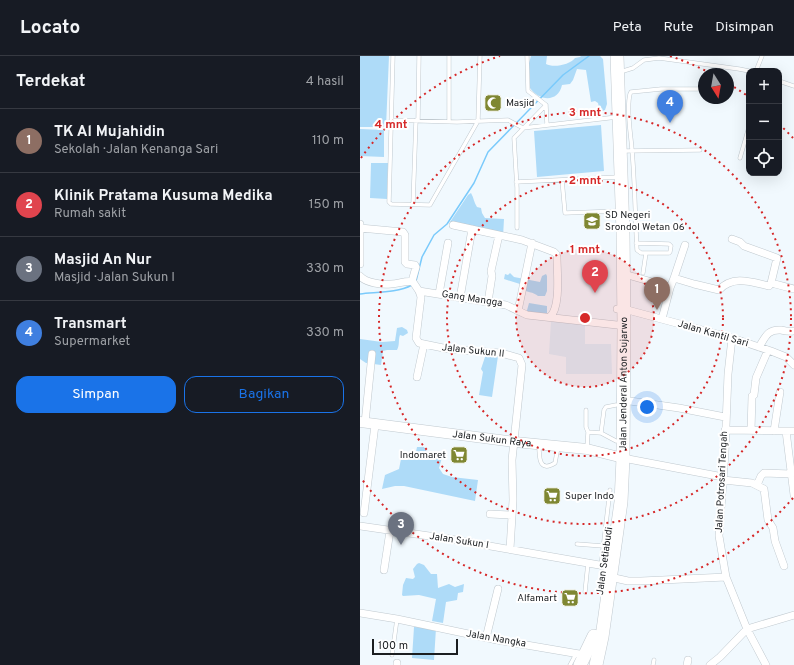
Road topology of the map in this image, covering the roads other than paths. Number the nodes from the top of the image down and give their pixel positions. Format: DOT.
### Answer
graph roads {
  1 [pos="393,56"];
  2 [pos="420,56"];
  3 [pos="449,56"];
  4 [pos="480,56"];
  5 [pos="527,56"];
  6 [pos="611,56"];
  7 [pos="617,56"];
  8 [pos="762,56"];
  9 [pos="757,68"];
  10 [pos="746,70"];
  11 [pos="614,73"];
  12 [pos="782,81"];
  13 [pos="794,86"];
  14 [pos="698,89"];
  15 [pos="544,103"];
  16 [pos="616,117"];
  17 [pos="391,120"];
  18 [pos="417,120"];
  19 [pos="449,121"];
  20 [pos="478,121"];
  21 [pos="547,125"];
  22 [pos="523,128"];
  23 [pos="746,137"];
  24 [pos="700,150"];
  25 [pos="626,151"];
  26 [pos="740,158"];
  27 [pos="618,177"];
  28 [pos="562,180"];
  29 [pos="516,182"];
  30 [pos="413,204"];
  31 [pos="619,211"];
  32 [pos="360,223"];
  33 [pos="453,225"];
  34 [pos="360,228"];
  35 [pos="517,228"];
  36 [pos="472,229"];
  37 [pos="623,232"];
  38 [pos="636,233"];
  39 [pos="499,235"];
  40 [pos="732,239"];
  41 [pos="448,243"];
  42 [pos="532,243"];
  43 [pos="636,243"];
  44 [pos="685,245"];
  45 [pos="620,253"];
  46 [pos="646,253"];
  47 [pos="360,264"];
  48 [pos="643,273"];
  49 [pos="624,274"];
  50 [pos="360,276"];
  51 [pos="674,278"];
  52 [pos="771,283"];
  53 [pos="415,285"];
  54 [pos="670,287"];
  55 [pos="794,289"];
  56 [pos="438,294"];
  57 [pos="460,298"];
  58 [pos="488,302"];
  59 [pos="621,309"];
  60 [pos="518,311"];
  61 [pos="550,317"];
  62 [pos="662,319"];
  63 [pos="617,325"];
  64 [pos="794,331"];
  65 [pos="732,338"];
  66 [pos="424,344"];
  67 [pos="758,348"];
  68 [pos="768,350"];
  69 [pos="372,354"];
  70 [pos="794,365"];
  71 [pos="417,377"];
  72 [pos="780,392"];
  73 [pos="620,403"];
  74 [pos="586,410"];
  75 [pos="726,417"];
  76 [pos="367,424"];
  77 [pos="725,430"];
  78 [pos="751,431"];
  79 [pos="774,431"];
  80 [pos="786,431"];
  81 [pos="794,431"];
  82 [pos="588,432"];
  83 [pos="601,433"];
  84 [pos="616,441"];
  85 [pos="515,442"];
  86 [pos="539,444"];
  87 [pos="558,446"];
  88 [pos="587,449"];
  89 [pos="619,457"];
  90 [pos="791,474"];
  91 [pos="723,478"];
  92 [pos="757,485"];
  93 [pos="610,490"];
  94 [pos="794,495"];
  95 [pos="364,513"];
  96 [pos="490,514"];
  97 [pos="512,515"];
  98 [pos="360,526"];
  99 [pos="390,531"];
  100 [pos="577,544"];
  101 [pos="603,546"];
  102 [pos="510,549"];
  103 [pos="588,564"];
  104 [pos="784,566"];
  105 [pos="384,570"];
  106 [pos="605,570"];
  107 [pos="726,577"];
  108 [pos="498,589"];
  109 [pos="585,592"];
  110 [pos="360,613"];
  111 [pos="794,615"];
  112 [pos="397,620"];
  113 [pos="747,629"];
  114 [pos="486,638"];
  115 [pos="392,654"];
  116 [pos="582,660"];
  117 [pos="654,660"];
  118 [pos="570,665"];
  119 [pos="596,665"];
  120 [pos="653,665"];
  121 [pos="710,665"];
  122 [pos="766,665"];
  1 -- 17 [label="lane"];
  2 -- 18 [label="lane"];
  3 -- 19 [label="lane"];
  4 -- 20 [label="lane"];
  5 -- 15 [label="lane"];
  6 -- 11 [label="highway, Jalan Jenderal Anton Sujarwo"];
  7 -- 11 [label="highway, Jalan Jenderal Anton Sujarwo"];
  8 -- 9 [label="lane"];
  10 -- 11 [label="lane"];
  11 -- 16 [label="highway, Jalan Jenderal Anton Sujarwo"];
  12 -- 13 [label="lane"];
  14 -- 25 [label="lane"];
  15 -- 21 [label="lane"];
  15 -- 22 [label="lane"];
  16 -- 21 [label="lane"];
  16 -- 25 [label="highway, Jalan Jenderal Anton Sujarwo"];
  16 -- 27 [label="highway, Jalan Jenderal Anton Sujarwo"];
  17 -- 18 [label="lane"];
  17 -- 30 [label="lane"];
  18 -- 19 [label="lane"];
  18 -- 30 [label="lane"];
  19 -- 20 [label="lane"];
  20 -- 22 [label="lane"];
  20 -- 30 [label="lane"];
  21 -- 22 [label="lane"];
  22 -- 29 [label="lane"];
  23 -- 26 [label="lane"];
  24 -- 25 [label="lane"];
  25 -- 27 [label="highway, Jalan Jenderal Anton Sujarwo"];
  25 -- 38 [label="lane"];
  27 -- 28 [label="lane"];
  27 -- 31 [label="highway, Jalan Jenderal Anton Sujarwo"];
  28 -- 29 [label="lane"];
  28 -- 31 [label="lane"];
  29 -- 35 [label="lane"];
  31 -- 37 [label="highway, Jalan Jenderal Anton Sujarwo"];
  31 -- 45 [label="highway, Jalan Jenderal Anton Sujarwo"];
  32 -- 34 [label="street"];
  33 -- 36 [label="street"];
  34 -- 47 [label="street"];
  34 -- 53 [label="street"];
  36 -- 39 [label="street"];
  36 -- 57 [label="street"];
  37 -- 38 [label="lane"];
  37 -- 45 [label="highway, Jalan Jenderal Anton Sujarwo"];
  38 -- 43 [label="lane"];
  39 -- 42 [label="street"];
  39 -- 58 [label="street"];
  40 -- 52 [label="street"];
  41 -- 56 [label="street"];
  42 -- 60 [label="street"];
  42 -- 61 [label="street"];
  43 -- 46 [label="lane"];
  43 -- 46 [label="lane"];
  44 -- 51 [label="street"];
  45 -- 49 [label="highway, Jalan Jenderal Anton Sujarwo"];
  45 -- 59 [label="highway, Jalan Jenderal Anton Sujarwo"];
  46 -- 48 [label="lane"];
  49 -- 54 [label="street"];
  49 -- 59 [label="highway, Jalan Jenderal Anton Sujarwo"];
  50 -- 53 [label="street, Gang Mangga"];
  51 -- 52 [label="street"];
  51 -- 54 [label="street"];
  52 -- 55 [label="street"];
  53 -- 56 [label="street, Gang Mangga"];
  53 -- 66 [label="street"];
  54 -- 62 [label="street"];
  56 -- 57 [label="street, Gang Mangga"];
  57 -- 58 [label="street, Gang Mangga"];
  58 -- 60 [label="street, Gang Mangga"];
  59 -- 62 [label="street, Jalan Kantil Sari"];
  59 -- 63 [label="highway, Jalan Jenderal Anton Sujarwo"];
  59 -- 73 [label="highway, Jalan Jenderal Anton Sujarwo"];
  60 -- 61 [label="street, Gang Mangga"];
  61 -- 63 [label="street, Gang Mangga"];
  62 -- 65 [label="street, Jalan Kantil Sari"];
  63 -- 73 [label="highway, Jalan Jenderal Anton Sujarwo"];
  64 -- 67 [label="street, Jalan Kantil Sari"];
  65 -- 67 [label="street, Jalan Kantil Sari"];
  65 -- 75 [label="street, Jalan Potrosari Tengah"];
  66 -- 71 [label="street"];
  66 -- 85 [label="street, Jalan Sukun II"];
  67 -- 68 [label="street"];
  68 -- 70 [label="street"];
  68 -- 78 [label="street"];
  69 -- 76 [label="street"];
  72 -- 79 [label="street"];
  73 -- 75 [label="street"];
  73 -- 83 [label="lane"];
  73 -- 84 [label="highway, Jalan Jenderal Anton Sujarwo"];
  73 -- 89 [label="highway, Jalan Jenderal Anton Sujarwo"];
  74 -- 82 [label="lane"];
  75 -- 77 [label="street, Jalan Potrosari Tengah"];
  76 -- 85 [label="street, Jalan Sukun Raya"];
  76 -- 95 [label="street"];
  77 -- 78 [label="street"];
  77 -- 91 [label="street, Jalan Potrosari Tengah"];
  78 -- 79 [label="street"];
  79 -- 80 [label="street"];
  80 -- 81 [label="street"];
  80 -- 90 [label="street"];
  82 -- 83 [label="lane"];
  82 -- 88 [label="lane"];
  83 -- 84 [label="lane"];
  84 -- 89 [label="highway, Jalan Jenderal Anton Sujarwo"];
  85 -- 86 [label="street, Jalan Sukun Raya"];
  85 -- 97 [label="street"];
  86 -- 87 [label="street, Jalan Sukun Raya"];
  86 -- 87 [label="lane"];
  87 -- 88 [label="street, Jalan Sukun Raya"];
  88 -- 89 [label="street, Jalan Sukun Raya"];
  89 -- 91 [label="street"];
  89 -- 106 [label="highway, Jalan Setiabudi"];
  90 -- 92 [label="street"];
  90 -- 94 [label="street"];
  91 -- 92 [label="street"];
  91 -- 107 [label="street, Jalan Potrosari Tengah"];
  92 -- 104 [label="street"];
  93 -- 101 [label="lane"];
  96 -- 97 [label="street"];
  97 -- 102 [label="street"];
  98 -- 99 [label="street, Jalan Sukun I"];
  99 -- 102 [label="street, Jalan Sukun I"];
  99 -- 105 [label="street"];
  100 -- 101 [label="lane"];
  101 -- 106 [label="lane"];
  102 -- 103 [label="street, Jalan Sukun I"];
  103 -- 106 [label="street, Jalan Sukun I"];
  103 -- 109 [label="lane"];
  106 -- 107 [label="street, Jalan Sukun I"];
  106 -- 116 [label="highway, Jalan Setiabudi"];
  106 -- 119 [label="highway, Jalan Setiabudi"];
  107 -- 113 [label="street, Jalan Potrosari Tengah"];
  108 -- 114 [label="street"];
  110 -- 112 [label="street, Jalan Nangka"];
  111 -- 113 [label="street"];
  112 -- 114 [label="street, Jalan Nangka"];
  112 -- 115 [label="lane"];
  113 -- 121 [label="street"];
  113 -- 122 [label="street, Jalan Potrosari Tengah"];
  114 -- 116 [label="street, Jalan Nangka"];
  116 -- 118 [label="lane"];
  117 -- 120 [label="lane"];
}
